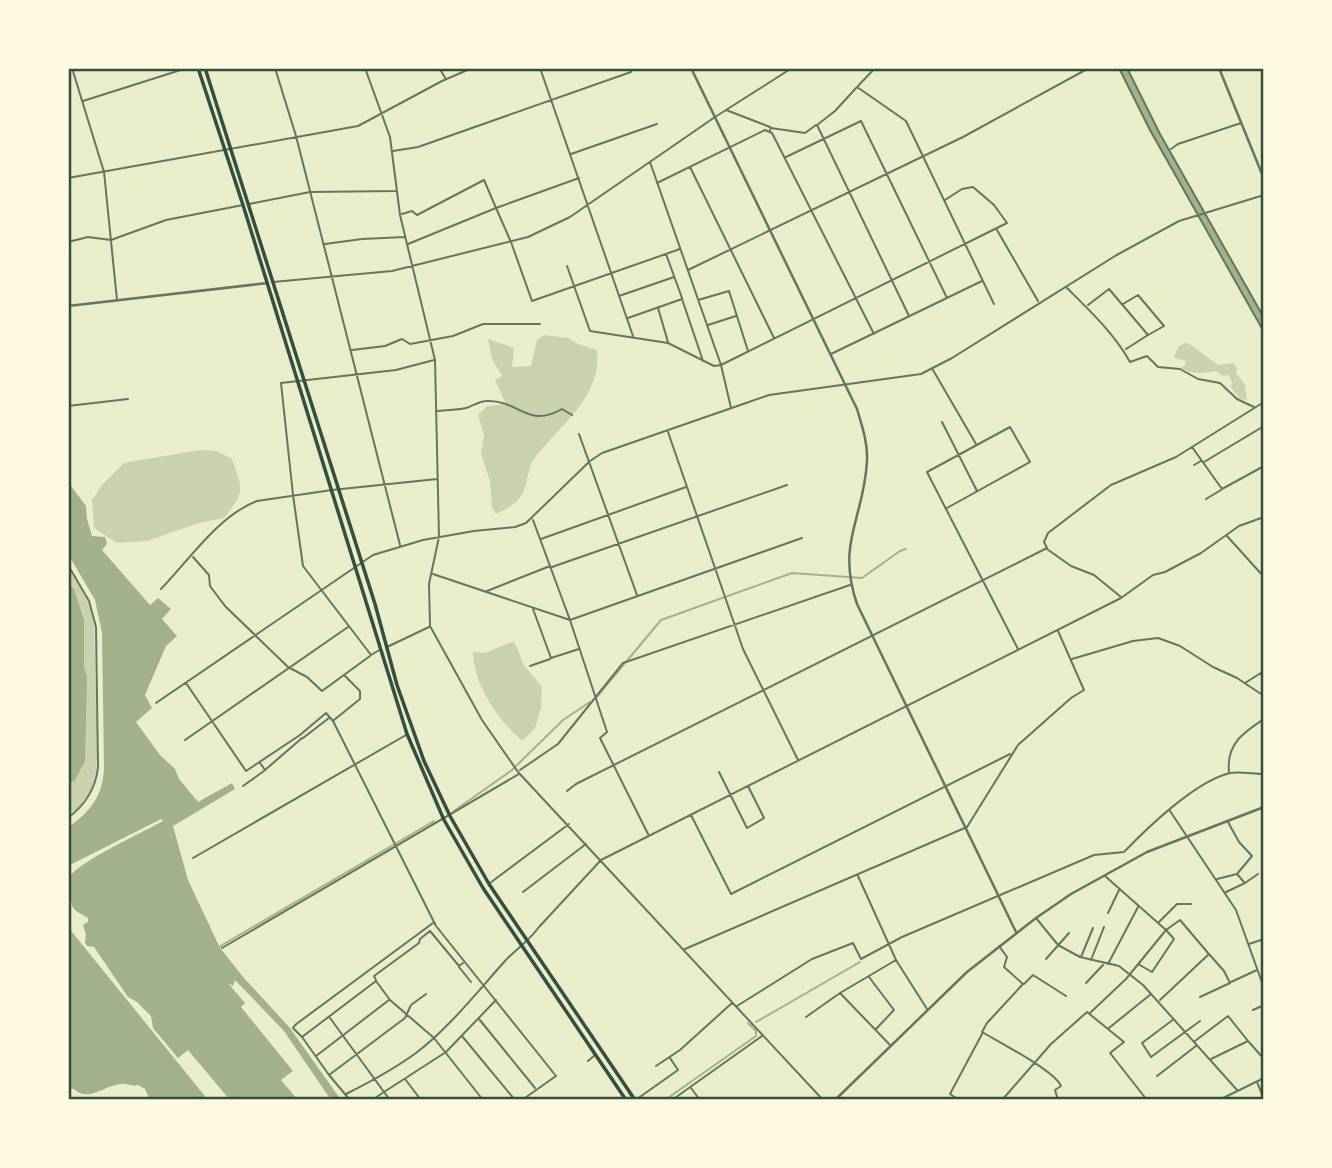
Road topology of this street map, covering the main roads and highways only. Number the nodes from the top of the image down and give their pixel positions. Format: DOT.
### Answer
graph roads {
  1 [pos="198,68"];
  2 [pos="205,68"];
  3 [pos="301,380"];
  4 [pos="358,565"];
  5 [pos="626,1100"];
  6 [pos="635,1100"];
  1 -- 3 [label="main road"];
  2 -- 3 [label="main road"];
  3 -- 4 [label="main road"];
  3 -- 4 [label="main road"];
  4 -- 5 [label="main road"];
  4 -- 6 [label="main road"];
}
